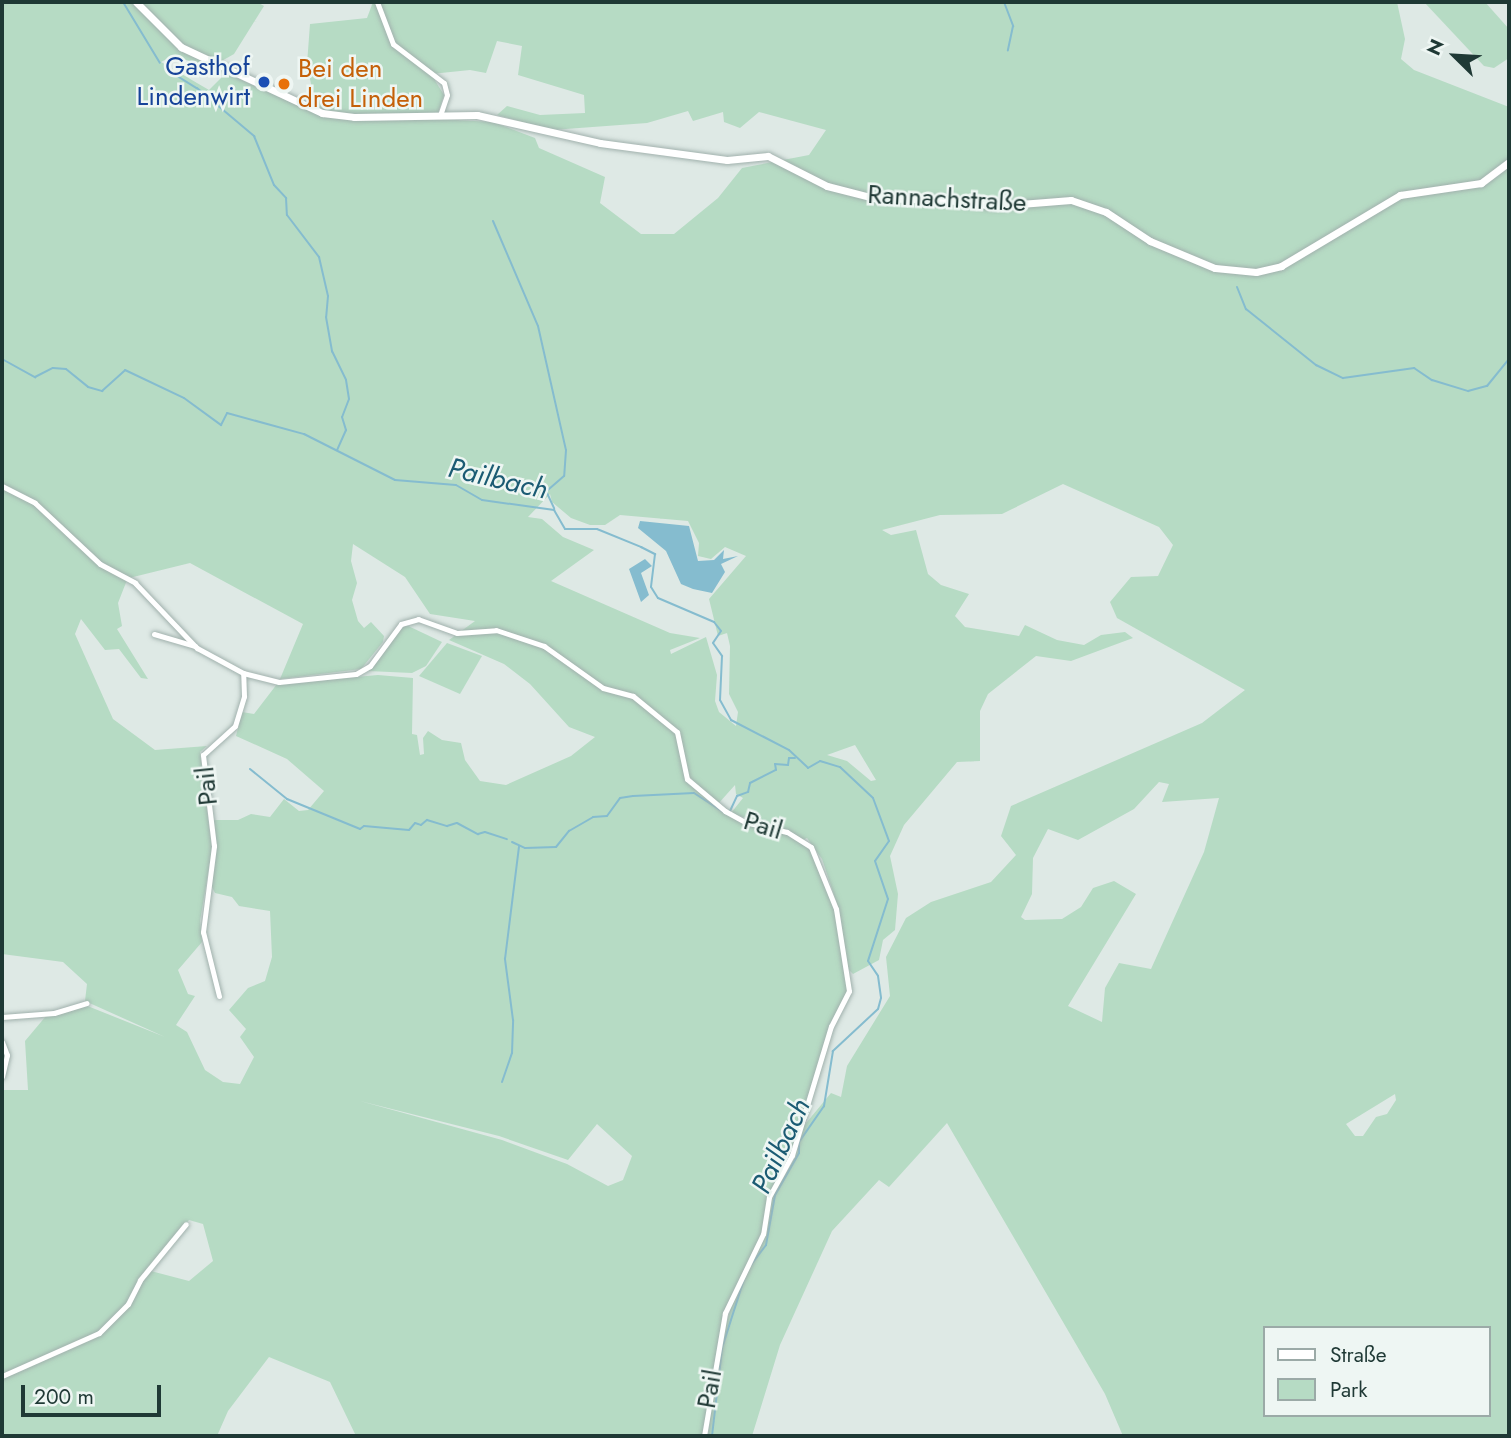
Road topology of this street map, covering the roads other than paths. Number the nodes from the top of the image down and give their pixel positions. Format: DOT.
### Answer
graph roads {
  1 [pos="136,2"];
  2 [pos="377,2"];
  3 [pos="440,115"];
  4 [pos="1509,162"];
  5 [pos="2,486"];
  6 [pos="154,634"];
  7 [pos="197,648"];
  8 [pos="243,673"];
  9 [pos="219,996"];
  10 [pos="87,1003"];
  11 [pos="2,1017"];
  12 [pos="2,1042"];
  13 [pos="2,1076"];
  14 [pos="186,1224"];
  15 [pos="2,1376"];
  16 [pos="704,1436"];
  1 -- 3 [label="street, Rannachstraße"];
  2 -- 3 [label="street"];
  3 -- 4 [label="street, Rannachstraße"];
  5 -- 7 [label="street, Pail"];
  6 -- 7 [label="street, Pail"];
  7 -- 8 [label="street, Pail"];
  8 -- 9 [label="street, Pail"];
  8 -- 16 [label="street, Pail"];
  10 -- 11 [label="street"];
  12 -- 13 [label="street"];
  14 -- 15 [label="street"];
}
